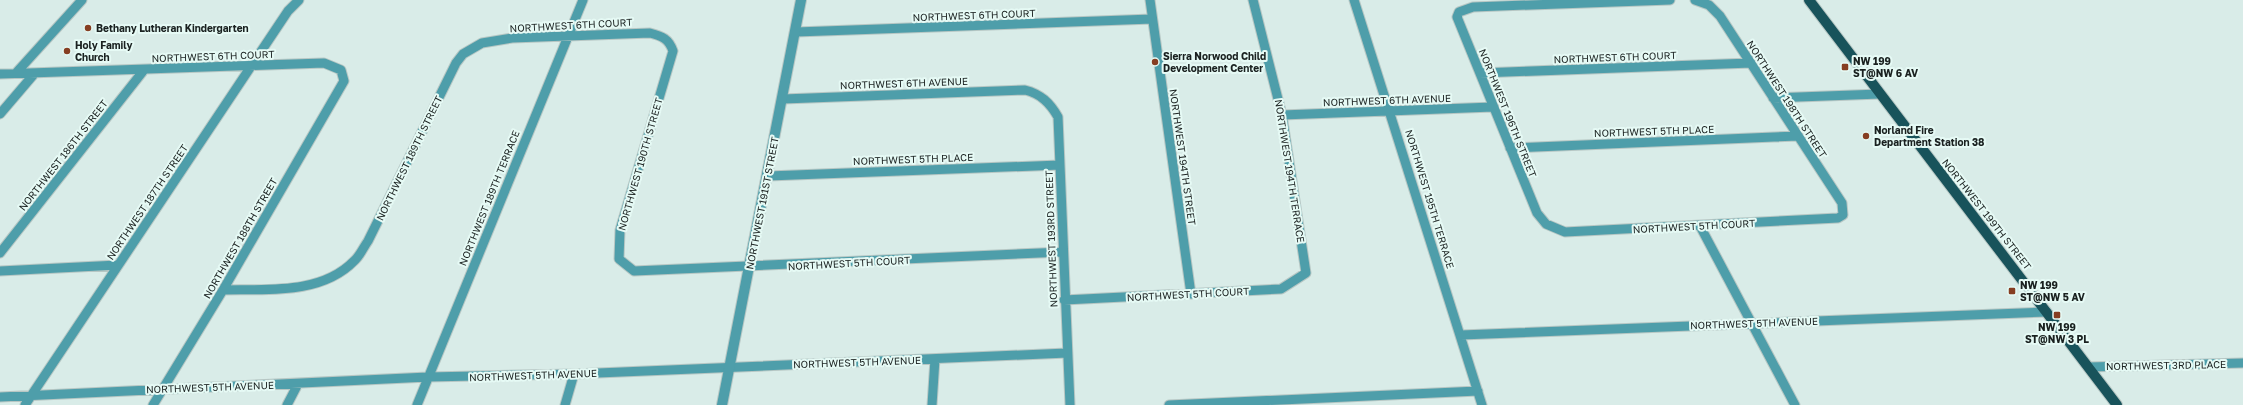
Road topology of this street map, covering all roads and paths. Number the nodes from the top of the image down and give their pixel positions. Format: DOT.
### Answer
graph roads {
  1 [pos="82,0"];
  2 [pos="292,0"];
  3 [pos="299,0"];
  4 [pos="583,0"];
  5 [pos="801,0"];
  6 [pos="1150,0"];
  7 [pos="1253,0"];
  8 [pos="1354,0"];
  9 [pos="1670,0"];
  10 [pos="1695,0"];
  11 [pos="1810,0"];
  12 [pos="1580,1"];
  13 [pos="288,11"];
  14 [pos="1152,19"];
  15 [pos="796,32"];
  16 [pos="567,37"];
  17 [pos="673,51"];
  18 [pos="464,54"];
  19 [pos="1751,63"];
  20 [pos="252,65"];
  21 [pos="144,70"];
  22 [pos="16,73"];
  23 [pos="35,73"];
  24 [pos="1480,73"];
  25 [pos="0,74"];
  26 [pos="344,81"];
  27 [pos="1025,90"];
  28 [pos="1880,94"];
  29 [pos="1773,98"];
  30 [pos="783,99"];
  31 [pos="1493,107"];
  32 [pos="1391,112"];
  33 [pos="0,114"];
  34 [pos="1282,115"];
  35 [pos="1798,136"];
  36 [pos="1510,148"];
  37 [pos="1060,165"];
  38 [pos="768,176"];
  39 [pos="1843,215"];
  40 [pos="1546,224"];
  41 [pos="1700,226"];
  42 [pos="1063,252"];
  43 [pos="0,253"];
  44 [pos="118,265"];
  45 [pos="750,267"];
  46 [pos="0,271"];
  47 [pos="634,271"];
  48 [pos="1306,273"];
  49 [pos="223,290"];
  50 [pos="1191,294"];
  51 [pos="1064,300"];
  52 [pos="2047,312"];
  53 [pos="1752,323"];
  54 [pos="1461,335"];
  55 [pos="1067,353"];
  56 [pos="935,359"];
  57 [pos="2243,364"];
  58 [pos="730,367"];
  59 [pos="2089,367"];
  60 [pos="574,374"];
  61 [pos="428,377"];
  62 [pos="298,384"];
  63 [pos="162,389"];
  64 [pos="1478,391"];
  65 [pos="0,397"];
  66 [pos="28,401"];
  67 [pos="1343,401"];
  68 [pos="1207,404"];
  69 [pos="153,405"];
  70 [pos="287,405"];
  71 [pos="417,405"];
  72 [pos="565,405"];
  73 [pos="722,405"];
  74 [pos="932,405"];
  75 [pos="1070,405"];
  76 [pos="1169,405"];
  77 [pos="1482,405"];
  78 [pos="1795,405"];
  79 [pos="2117,405"];
  1 -- 22 [label="street"];
  2 -- 13 [label="street"];
  3 -- 13 [label="street"];
  4 -- 16 [label="street, NORTHWEST 189TH TERRACE"];
  5 -- 15 [label="street, NORTHWEST 191ST STREET"];
  6 -- 14 [label="street, NORTHWEST 194TH STREET"];
  7 -- 34 [label="street, NORTHWEST 194TH TERRACE"];
  8 -- 32 [label="street, NORTHWEST 195TH TERRACE"];
  9 -- 12 [label="street"];
  10 -- 19 [label="street, NORTHWEST 198TH STREET"];
  11 -- 28 [label="main road, NORTHWEST 199TH STREET"];
  12 -- 24 [label="street, NORTHWEST 196TH STREET"];
  13 -- 20 [label="street, NORTHWEST 187TH STREET"];
  14 -- 15 [label="street, NORTHWEST 6TH COURT"];
  14 -- 50 [label="street, NORTHWEST 194TH STREET"];
  15 -- 30 [label="street, NORTHWEST 191ST STREET"];
  16 -- 17 [label="street, NORTHWEST 6TH COURT"];
  16 -- 18 [label="street, NORTHWEST 6TH COURT"];
  16 -- 61 [label="street, NORTHWEST 189TH TERRACE"];
  17 -- 47 [label="street, NORTHWEST 190TH STREET"];
  18 -- 49 [label="street, NORTHWEST 189TH STREET"];
  19 -- 24 [label="street, NORTHWEST 6TH COURT"];
  19 -- 29 [label="street, NORTHWEST 198TH STREET"];
  20 -- 21 [label="street, NORTHWEST 6TH COURT"];
  20 -- 26 [label="street, NORTHWEST 6TH COURT"];
  20 -- 44 [label="street, NORTHWEST 187TH STREET"];
  21 -- 23 [label="street, NORTHWEST 6TH COURT"];
  21 -- 43 [label="street, NORTHWEST 186TH STREET"];
  22 -- 23 [label="street, NORTHWEST 6TH COURT"];
  22 -- 25 [label="street, NORTHWEST 6TH COURT"];
  23 -- 33 [label="street"];
  24 -- 31 [label="street, NORTHWEST 196TH STREET"];
  26 -- 49 [label="street, NORTHWEST 188TH STREET"];
  27 -- 30 [label="street, NORTHWEST 6TH AVENUE"];
  27 -- 37 [label="street, NORTHWEST 193RD STREET"];
  28 -- 29 [label="street"];
  28 -- 52 [label="main road, NORTHWEST 199TH STREET"];
  29 -- 35 [label="street, NORTHWEST 198TH STREET"];
  30 -- 38 [label="street, NORTHWEST 191ST STREET"];
  31 -- 32 [label="street, NORTHWEST 6TH AVENUE"];
  31 -- 36 [label="street, NORTHWEST 196TH STREET"];
  32 -- 34 [label="street, NORTHWEST 6TH AVENUE"];
  32 -- 54 [label="street, NORTHWEST 195TH TERRACE"];
  34 -- 48 [label="street, NORTHWEST 194TH TERRACE"];
  35 -- 36 [label="street, NORTHWEST 5TH PLACE"];
  35 -- 39 [label="street, NORTHWEST 198TH STREET"];
  36 -- 40 [label="street, NORTHWEST 196TH STREET"];
  37 -- 38 [label="street, NORTHWEST 5TH PLACE"];
  37 -- 42 [label="street, NORTHWEST 193RD STREET"];
  38 -- 45 [label="street, NORTHWEST 191ST STREET"];
  39 -- 41 [label="street, NORTHWEST 5TH COURT"];
  40 -- 41 [label="street, NORTHWEST 5TH COURT"];
  41 -- 53 [label="street"];
  42 -- 45 [label="street, NORTHWEST 5TH COURT"];
  42 -- 51 [label="street, NORTHWEST 193RD STREET"];
  44 -- 46 [label="street"];
  44 -- 66 [label="street, NORTHWEST 187TH STREET"];
  45 -- 47 [label="street, NORTHWEST 5TH COURT"];
  45 -- 58 [label="street, NORTHWEST 191ST STREET"];
  48 -- 50 [label="street, NORTHWEST 5TH COURT"];
  49 -- 63 [label="street, NORTHWEST 188TH STREET"];
  50 -- 51 [label="street, NORTHWEST 5TH COURT"];
  51 -- 55 [label="street, NORTHWEST 193RD STREET"];
  52 -- 53 [label="street, NORTHWEST 5TH AVENUE"];
  52 -- 59 [label="main road, NORTHWEST 199TH STREET"];
  53 -- 54 [label="street, NORTHWEST 5TH AVENUE"];
  53 -- 78 [label="street"];
  54 -- 64 [label="street, NORTHWEST 195TH TERRACE"];
  55 -- 56 [label="street, NORTHWEST 5TH AVENUE"];
  55 -- 75 [label="street, NORTHWEST 193RD STREET"];
  56 -- 58 [label="street, NORTHWEST 5TH AVENUE"];
  56 -- 74 [label="street"];
  57 -- 59 [label="street, NORTHWEST 3RD PLACE"];
  58 -- 60 [label="street, NORTHWEST 5TH AVENUE"];
  58 -- 73 [label="street, NORTHWEST 191ST STREET"];
  59 -- 79 [label="main road, NORTHWEST 199TH STREET"];
  60 -- 61 [label="street, NORTHWEST 5TH AVENUE"];
  60 -- 72 [label="street"];
  61 -- 62 [label="street, NORTHWEST 5TH AVENUE"];
  61 -- 71 [label="street, NORTHWEST 189TH TERRACE"];
  62 -- 63 [label="street, NORTHWEST 5TH AVENUE"];
  62 -- 70 [label="street"];
  63 -- 66 [label="street, NORTHWEST 5TH AVENUE"];
  63 -- 69 [label="street, NORTHWEST 188TH STREET"];
  64 -- 67 [label="street"];
  64 -- 77 [label="street, NORTHWEST 195TH TERRACE"];
  65 -- 66 [label="street, NORTHWEST 5TH AVENUE"];
  67 -- 68 [label="street"];
  68 -- 76 [label="street"];
}
